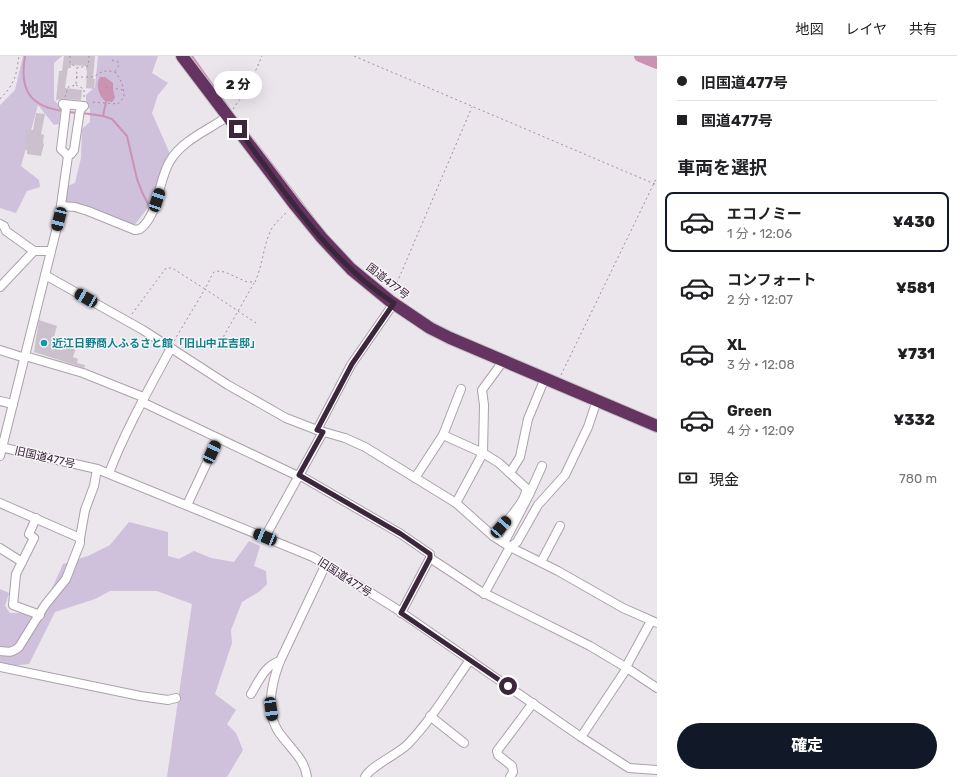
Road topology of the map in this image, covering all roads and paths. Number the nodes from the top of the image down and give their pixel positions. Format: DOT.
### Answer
graph roads {
  1 [pos="19,56"];
  2 [pos="70,56"];
  3 [pos="89,56"];
  4 [pos="182,56"];
  5 [pos="262,56"];
  6 [pos="354,56"];
  7 [pos="112,60"];
  8 [pos="77,68"];
  9 [pos="115,72"];
  10 [pos="76,76"];
  11 [pos="76,85"];
  12 [pos="106,88"];
  13 [pos="123,90"];
  14 [pos="0,99"];
  15 [pos="472,107"];
  16 [pos="65,108"];
  17 [pos="82,108"];
  18 [pos="228,116"];
  19 [pos="68,156"];
  20 [pos="657,177"];
  21 [pos="654,184"];
  22 [pos="657,185"];
  23 [pos="295,205"];
  24 [pos="61,206"];
  25 [pos="0,224"];
  26 [pos="34,251"];
  27 [pos="51,251"];
  28 [pos="45,275"];
  29 [pos="255,282"];
  30 [pos="0,287"];
  31 [pos="205,289"];
  32 [pos="392,302"];
  33 [pos="238,311"];
  34 [pos="128,322"];
  35 [pos="256,323"];
  36 [pos="221,341"];
  37 [pos="171,347"];
  38 [pos="0,350"];
  39 [pos="25,357"];
  40 [pos="504,360"];
  41 [pos="545,378"];
  42 [pos="558,383"];
  43 [pos="460,389"];
  44 [pos="597,400"];
  45 [pos="0,401"];
  46 [pos="142,401"];
  47 [pos="13,404"];
  48 [pos="657,426"];
  49 [pos="320,431"];
  50 [pos="443,435"];
  51 [pos="218,439"];
  52 [pos="1,447"];
  53 [pos="483,453"];
  54 [pos="0,456"];
  55 [pos="542,466"];
  56 [pos="97,469"];
  57 [pos="109,473"];
  58 [pos="510,473"];
  59 [pos="299,476"];
  60 [pos="415,478"];
  61 [pos="0,503"];
  62 [pos="456,503"];
  63 [pos="187,505"];
  64 [pos="36,518"];
  65 [pos="560,526"];
  66 [pos="493,536"];
  67 [pos="265,537"];
  68 [pos="80,538"];
  69 [pos="507,545"];
  70 [pos="0,548"];
  71 [pos="430,558"];
  72 [pos="22,562"];
  73 [pos="541,562"];
  74 [pos="326,564"];
  75 [pos="484,594"];
  76 [pos="401,613"];
  77 [pos="40,615"];
  78 [pos="654,622"];
  79 [pos="0,652"];
  80 [pos="470,660"];
  81 [pos="280,661"];
  82 [pos="0,667"];
  83 [pos="627,668"];
  84 [pos="657,688"];
  85 [pos="251,694"];
  86 [pos="176,698"];
  87 [pos="533,703"];
  88 [pos="430,716"];
  89 [pos="581,737"];
  90 [pos="464,743"];
  91 [pos="657,770"];
  92 [pos="308,777"];
  93 [pos="365,777"];
  94 [pos="510,777"];
  1 -- 14 [label="path"];
  2 -- 8 [label="path"];
  3 -- 8 [label="path"];
  4 -- 18 [label="highway, 国道477号"];
  5 -- 18 [label="path"];
  6 -- 15 [label="path"];
  7 -- 9 [label="path"];
  8 -- 10 [label="path"];
  9 -- 10 [label="path"];
  9 -- 13 [label="path"];
  10 -- 11 [label="path"];
  11 -- 16 [label="path"];
  11 -- 17 [label="path"];
  12 -- 13 [label="path"];
  13 -- 17 [label="path"];
  15 -- 21 [label="path"];
  15 -- 32 [label="path"];
  16 -- 17 [label="street"];
  16 -- 19 [label="street"];
  17 -- 19 [label="street"];
  18 -- 23 [label="highway, 国道477号"];
  18 -- 24 [label="street"];
  19 -- 24 [label="street"];
  20 -- 21 [label="path"];
  21 -- 22 [label="path"];
  21 -- 42 [label="path"];
  23 -- 29 [label="path"];
  23 -- 32 [label="highway, 国道477号"];
  24 -- 27 [label="street"];
  25 -- 26 [label="street"];
  26 -- 27 [label="street"];
  26 -- 30 [label="street"];
  27 -- 28 [label="street"];
  28 -- 34 [label="street"];
  28 -- 39 [label="street"];
  29 -- 31 [label="path"];
  29 -- 33 [label="path"];
  31 -- 33 [label="path"];
  31 -- 34 [label="path"];
  31 -- 37 [label="path"];
  32 -- 40 [label="highway, 国道477号"];
  32 -- 49 [label="street"];
  33 -- 35 [label="path"];
  33 -- 36 [label="path"];
  34 -- 37 [label="street"];
  37 -- 46 [label="street"];
  37 -- 49 [label="street"];
  38 -- 39 [label="street"];
  39 -- 46 [label="street"];
  39 -- 47 [label="street"];
  40 -- 41 [label="highway, 国道477号"];
  40 -- 53 [label="street"];
  41 -- 42 [label="highway, 国道477号"];
  41 -- 58 [label="street"];
  42 -- 44 [label="highway, 国道477号"];
  43 -- 50 [label="street"];
  44 -- 48 [label="highway, 国道477号"];
  44 -- 69 [label="street"];
  45 -- 47 [label="street"];
  46 -- 51 [label="street"];
  46 -- 57 [label="street"];
  47 -- 52 [label="street"];
  49 -- 59 [label="street"];
  49 -- 60 [label="street"];
  50 -- 53 [label="street"];
  50 -- 60 [label="street"];
  51 -- 59 [label="street"];
  51 -- 63 [label="street"];
  52 -- 54 [label="street"];
  52 -- 56 [label="street, 旧国道477号"];
  53 -- 58 [label="street"];
  53 -- 62 [label="street"];
  55 -- 69 [label="street"];
  56 -- 57 [label="street, 旧国道477号"];
  56 -- 68 [label="street"];
  57 -- 63 [label="street, 旧国道477号"];
  58 -- 66 [label="street"];
  59 -- 67 [label="street"];
  59 -- 71 [label="street"];
  60 -- 62 [label="street"];
  61 -- 64 [label="street"];
  62 -- 66 [label="street"];
  63 -- 67 [label="street, 旧国道477号"];
  64 -- 68 [label="street"];
  64 -- 72 [label="street"];
  65 -- 73 [label="street"];
  66 -- 69 [label="street"];
  67 -- 74 [label="street, 旧国道477号"];
  68 -- 77 [label="street"];
  69 -- 73 [label="street"];
  69 -- 75 [label="street"];
  70 -- 72 [label="street"];
  71 -- 75 [label="street"];
  71 -- 76 [label="street"];
  72 -- 77 [label="street"];
  73 -- 78 [label="street"];
  74 -- 76 [label="street, 旧国道477号"];
  74 -- 81 [label="street"];
  75 -- 83 [label="street"];
  76 -- 80 [label="street, 旧国道477号"];
  77 -- 79 [label="street"];
  78 -- 83 [label="street"];
  80 -- 87 [label="street, 旧国道477号"];
  80 -- 88 [label="street"];
  81 -- 85 [label="street"];
  81 -- 92 [label="street"];
  82 -- 86 [label="street"];
  83 -- 84 [label="street"];
  83 -- 89 [label="street"];
  87 -- 89 [label="street, 旧国道477号"];
  87 -- 94 [label="street"];
  88 -- 90 [label="street"];
  88 -- 93 [label="street"];
  89 -- 91 [label="street, 旧国道477号"];
}
